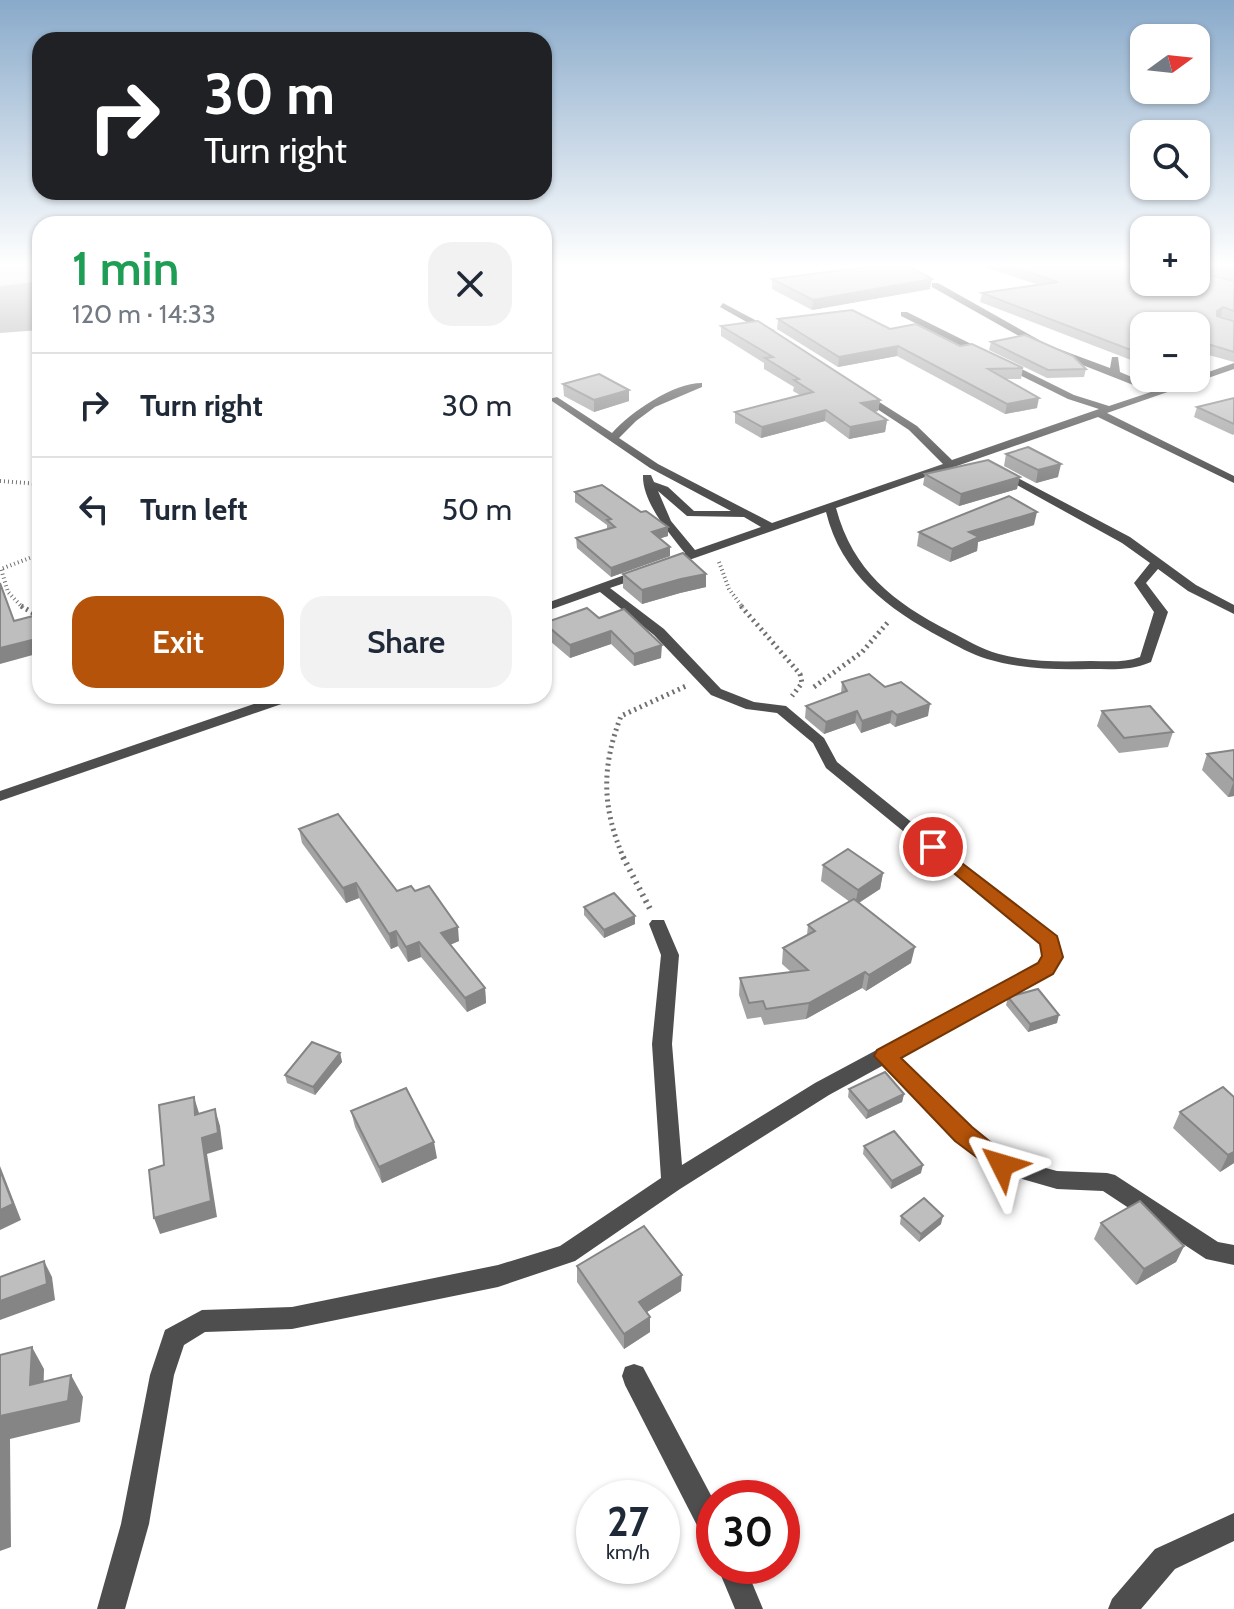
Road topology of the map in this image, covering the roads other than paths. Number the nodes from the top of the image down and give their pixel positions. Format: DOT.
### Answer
graph roads {
  1 [pos="956,340"];
  2 [pos="1033,340"];
  3 [pos="1115,359"];
  4 [pos="1234,369"];
  5 [pos="1115,373"];
  6 [pos="1210,376"];
  7 [pos="1130,379"];
  8 [pos="699,385"];
  9 [pos="849,386"];
  10 [pos="1160,392"];
  11 [pos="554,399"];
  12 [pos="1106,412"];
  13 [pos="614,438"];
  14 [pos="973,457"];
  15 [pos="951,465"];
  16 [pos="654,466"];
  17 [pos="1234,480"];
  18 [pos="648,483"];
  19 [pos="830,507"];
  20 [pos="745,514"];
  21 [pos="773,528"];
  22 [pos="692,554"];
  23 [pos="1157,562"];
  24 [pos="602,588"];
  25 [pos="552,605"];
  26 [pos="1234,610"];
  27 [pos="268,704"];
  28 [pos="0,796"];
  29 [pos="658,924"];
  30 [pos="885,1056"];
  31 [pos="672,1182"];
  32 [pos="1234,1255"];
  33 [pos="634,1376"];
  34 [pos="696,1495"];
  35 [pos="1234,1527"];
  36 [pos="739,1584"];
  37 [pos="111,1609"];
  38 [pos="749,1609"];
  39 [pos="1122,1609"];
  1 -- 12 [label="street"];
  2 -- 5 [label="street"];
  3 -- 5 [label="street"];
  4 -- 6 [label="street"];
  5 -- 7 [label="street"];
  8 -- 13 [label="street"];
  9 -- 15 [label="street"];
  10 -- 12 [label="street"];
  11 -- 13 [label="street"];
  12 -- 14 [label="street"];
  12 -- 17 [label="street"];
  13 -- 16 [label="street"];
  14 -- 15 [label="street"];
  14 -- 23 [label="street"];
  15 -- 19 [label="street"];
  16 -- 18 [label="street"];
  16 -- 20 [label="street"];
  18 -- 20 [label="street"];
  18 -- 22 [label="street"];
  19 -- 21 [label="street"];
  19 -- 23 [label="street"];
  20 -- 21 [label="street"];
  21 -- 22 [label="street"];
  22 -- 24 [label="street"];
  23 -- 26 [label="street"];
  24 -- 25 [label="street"];
  24 -- 30 [label="street"];
  27 -- 28 [label="street"];
  29 -- 31 [label="street"];
  30 -- 31 [label="street"];
  30 -- 32 [label="street"];
  31 -- 37 [label="street"];
  33 -- 34 [label="street"];
  35 -- 39 [label="street"];
  36 -- 38 [label="street"];
}
